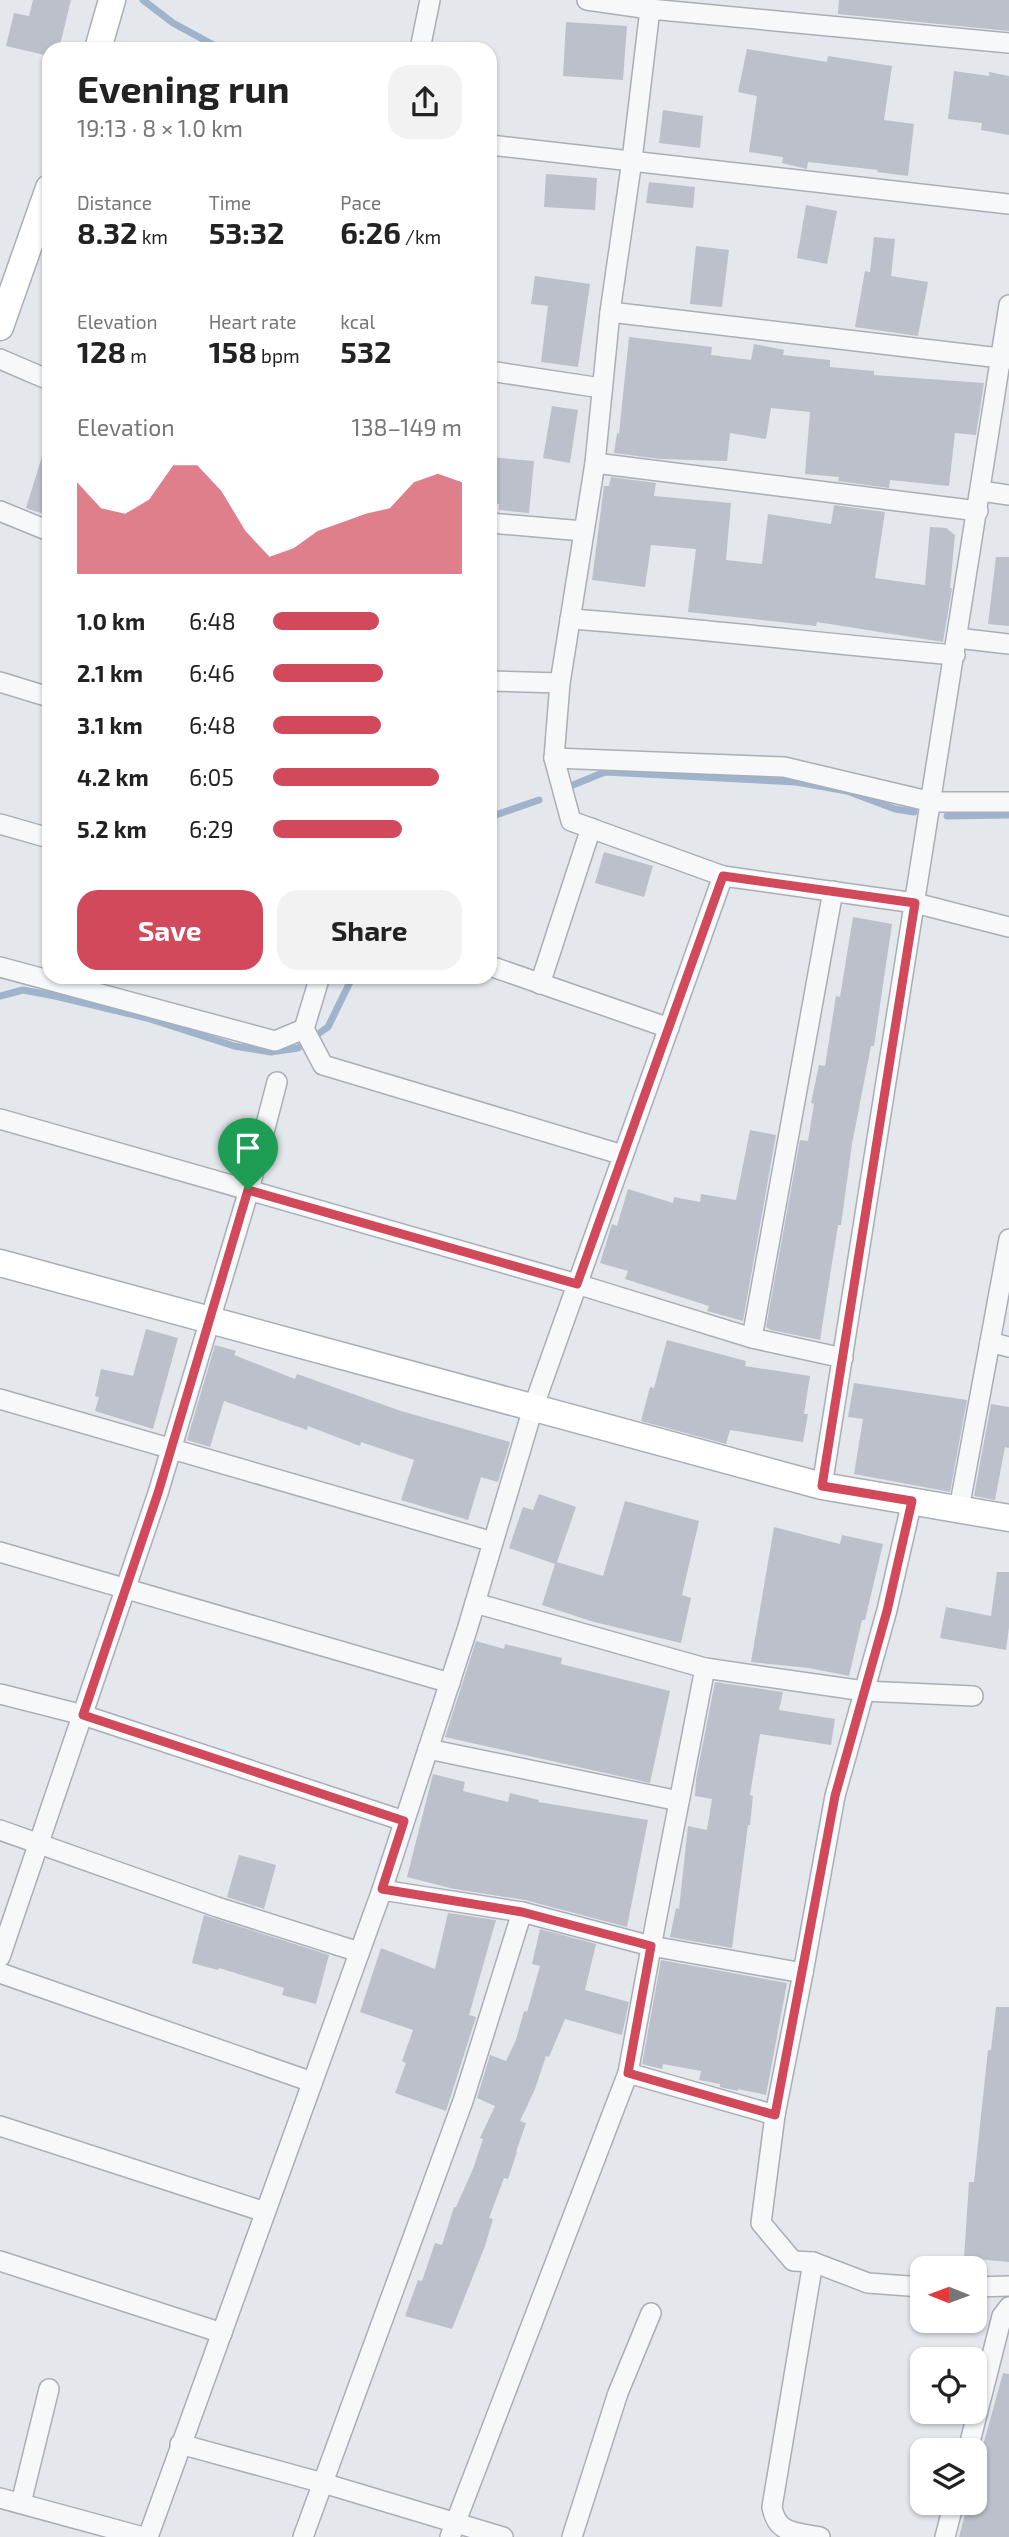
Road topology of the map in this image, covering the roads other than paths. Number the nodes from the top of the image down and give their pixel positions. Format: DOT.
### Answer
graph roads {
  1 [pos="112,0"];
  2 [pos="430,0"];
  3 [pos="587,0"];
  4 [pos="650,9"];
  5 [pos="100,42"];
  6 [pos="421,42"];
  7 [pos="1009,43"];
  8 [pos="497,146"];
  9 [pos="632,160"];
  10 [pos="1009,204"];
  11 [pos="42,227"];
  12 [pos="1009,305"];
  13 [pos="610,312"];
  14 [pos="0,327"];
  15 [pos="0,359"];
  16 [pos="1004,359"];
  17 [pos="497,372"];
  18 [pos="42,377"];
  19 [pos="601,388"];
  20 [pos="595,463"];
  21 [pos="981,491"];
  22 [pos="1009,495"];
  23 [pos="0,511"];
  24 [pos="978,511"];
  25 [pos="497,524"];
  26 [pos="42,528"];
  27 [pos="583,531"];
  28 [pos="570,619"];
  29 [pos="1009,644"];
  30 [pos="956,647"];
  31 [pos="497,681"];
  32 [pos="0,682"];
  33 [pos="560,683"];
  34 [pos="42,695"];
  35 [pos="554,758"];
  36 [pos="932,802"];
  37 [pos="1009,802"];
  38 [pos="0,824"];
  39 [pos="591,828"];
  40 [pos="42,836"];
  41 [pos="723,876"];
  42 [pos="833,891"];
  43 [pos="915,903"];
  44 [pos="1009,927"];
  45 [pos="0,967"];
  46 [pos="497,969"];
  47 [pos="42,978"];
  48 [pos="63,984"];
  49 [pos="318,984"];
  50 [pos="540,984"];
  51 [pos="669,1028"];
  52 [pos="304,1029"];
  53 [pos="277,1082"];
  54 [pos="0,1119"];
  55 [pos="623,1156"];
  56 [pos="248,1190"];
  57 [pos="1009,1240"];
  58 [pos="0,1264"];
  59 [pos="577,1284"];
  60 [pos="210,1321"];
  61 [pos="752,1338"];
  62 [pos="1000,1344"];
  63 [pos="843,1357"];
  64 [pos="0,1399"];
  65 [pos="533,1408"];
  66 [pos="172,1449"];
  67 [pos="822,1486"];
  68 [pos="912,1501"];
  69 [pos="959,1509"];
  70 [pos="1009,1518"];
  71 [pos="493,1542"];
  72 [pos="0,1552"];
  73 [pos="126,1587"];
  74 [pos="475,1603"];
  75 [pos="705,1668"];
  76 [pos="450,1683"];
  77 [pos="864,1691"];
  78 [pos="0,1694"];
  79 [pos="973,1696"];
  80 [pos="83,1715"];
  81 [pos="428,1749"];
  82 [pos="679,1801"];
  83 [pos="404,1821"];
  84 [pos="0,1830"];
  85 [pos="39,1842"];
  86 [pos="382,1889"];
  87 [pos="522,1912"];
  88 [pos="651,1946"];
  89 [pos="359,1952"];
  90 [pos="0,1957"];
  91 [pos="0,1973"];
  92 [pos="803,1973"];
  93 [pos="628,2073"];
  94 [pos="312,2082"];
  95 [pos="775,2115"];
  96 [pos="0,2126"];
  97 [pos="265,2212"];
  98 [pos="0,2261"];
  99 [pos="813,2262"];
  100 [pos="910,2286"];
  101 [pos="1009,2286"];
  102 [pos="987,2287"];
  103 [pos="1009,2307"];
  104 [pos="651,2313"];
  105 [pos="222,2333"];
  106 [pos="50,2389"];
  107 [pos="971,2438"];
  108 [pos="180,2444"];
  109 [pos="323,2483"];
  110 [pos="0,2498"];
  111 [pos="21,2503"];
  112 [pos="951,2515"];
  113 [pos="453,2529"];
  114 [pos="146,2537"];
  115 [pos="303,2537"];
  116 [pos="503,2537"];
  117 [pos="572,2537"];
  118 [pos="820,2537"];
  119 [pos="945,2537"];
  1 -- 5 [label="street"];
  2 -- 6 [label="street"];
  3 -- 4 [label="street"];
  4 -- 7 [label="street"];
  4 -- 9 [label="street"];
  8 -- 9 [label="street"];
  9 -- 10 [label="street"];
  9 -- 13 [label="street"];
  11 -- 14 [label="street"];
  12 -- 16 [label="street"];
  13 -- 16 [label="street"];
  13 -- 19 [label="street"];
  15 -- 18 [label="street"];
  16 -- 21 [label="street"];
  17 -- 19 [label="street"];
  19 -- 20 [label="street"];
  20 -- 24 [label="street"];
  20 -- 27 [label="street"];
  21 -- 22 [label="street"];
  21 -- 24 [label="street"];
  23 -- 26 [label="street"];
  24 -- 30 [label="street"];
  25 -- 27 [label="street"];
  27 -- 28 [label="street"];
  28 -- 30 [label="street"];
  28 -- 33 [label="street"];
  29 -- 30 [label="street"];
  30 -- 36 [label="street"];
  31 -- 33 [label="street"];
  32 -- 34 [label="street"];
  33 -- 35 [label="street"];
  35 -- 36 [label="street"];
  35 -- 39 [label="street"];
  36 -- 37 [label="street"];
  36 -- 43 [label="street"];
  38 -- 40 [label="street"];
  39 -- 41 [label="street"];
  39 -- 50 [label="street"];
  41 -- 42 [label="street"];
  41 -- 51 [label="street"];
  42 -- 43 [label="street"];
  42 -- 61 [label="street"];
  43 -- 44 [label="street"];
  43 -- 63 [label="street"];
  45 -- 47 [label="street"];
  46 -- 50 [label="street"];
  48 -- 52 [label="street"];
  49 -- 52 [label="street"];
  50 -- 51 [label="street"];
  51 -- 55 [label="street"];
  52 -- 55 [label="street"];
  53 -- 56 [label="street"];
  54 -- 56 [label="street"];
  55 -- 59 [label="street"];
  56 -- 59 [label="street"];
  56 -- 60 [label="street"];
  57 -- 62 [label="street"];
  58 -- 60 [label="street"];
  59 -- 61 [label="street"];
  59 -- 65 [label="street"];
  60 -- 65 [label="street"];
  60 -- 66 [label="street"];
  61 -- 63 [label="street"];
  62 -- 69 [label="street"];
  63 -- 67 [label="street"];
  64 -- 66 [label="street"];
  65 -- 67 [label="street"];
  65 -- 71 [label="street"];
  66 -- 71 [label="street"];
  66 -- 73 [label="street"];
  67 -- 68 [label="street"];
  68 -- 69 [label="street"];
  68 -- 77 [label="street"];
  69 -- 70 [label="street"];
  71 -- 74 [label="street"];
  72 -- 73 [label="street"];
  73 -- 76 [label="street"];
  73 -- 80 [label="street"];
  74 -- 75 [label="street"];
  74 -- 76 [label="street"];
  75 -- 77 [label="street"];
  75 -- 82 [label="street"];
  76 -- 81 [label="street"];
  77 -- 79 [label="street"];
  77 -- 92 [label="street"];
  78 -- 80 [label="street"];
  80 -- 83 [label="street"];
  80 -- 85 [label="street"];
  81 -- 82 [label="street"];
  81 -- 83 [label="street"];
  82 -- 88 [label="street"];
  83 -- 86 [label="street"];
  84 -- 85 [label="street"];
  85 -- 89 [label="street"];
  85 -- 90 [label="street"];
  86 -- 87 [label="street"];
  86 -- 89 [label="street"];
  87 -- 88 [label="street"];
  87 -- 109 [label="street"];
  88 -- 92 [label="street"];
  88 -- 93 [label="street"];
  89 -- 94 [label="street"];
  91 -- 94 [label="street"];
  92 -- 95 [label="street"];
  93 -- 95 [label="street"];
  93 -- 113 [label="street"];
  94 -- 97 [label="street"];
  95 -- 99 [label="street"];
  96 -- 97 [label="street"];
  97 -- 105 [label="street"];
  98 -- 105 [label="street"];
  99 -- 100 [label="street"];
  99 -- 118 [label="street"];
  101 -- 102 [label="street"];
  103 -- 107 [label="street"];
  104 -- 117 [label="street"];
  105 -- 108 [label="street"];
  106 -- 111 [label="street"];
  108 -- 109 [label="street"];
  108 -- 114 [label="street"];
  109 -- 113 [label="street"];
  109 -- 115 [label="street"];
  110 -- 111 [label="street"];
  111 -- 114 [label="street"];
  112 -- 119 [label="street"];
  113 -- 116 [label="street"];
}
